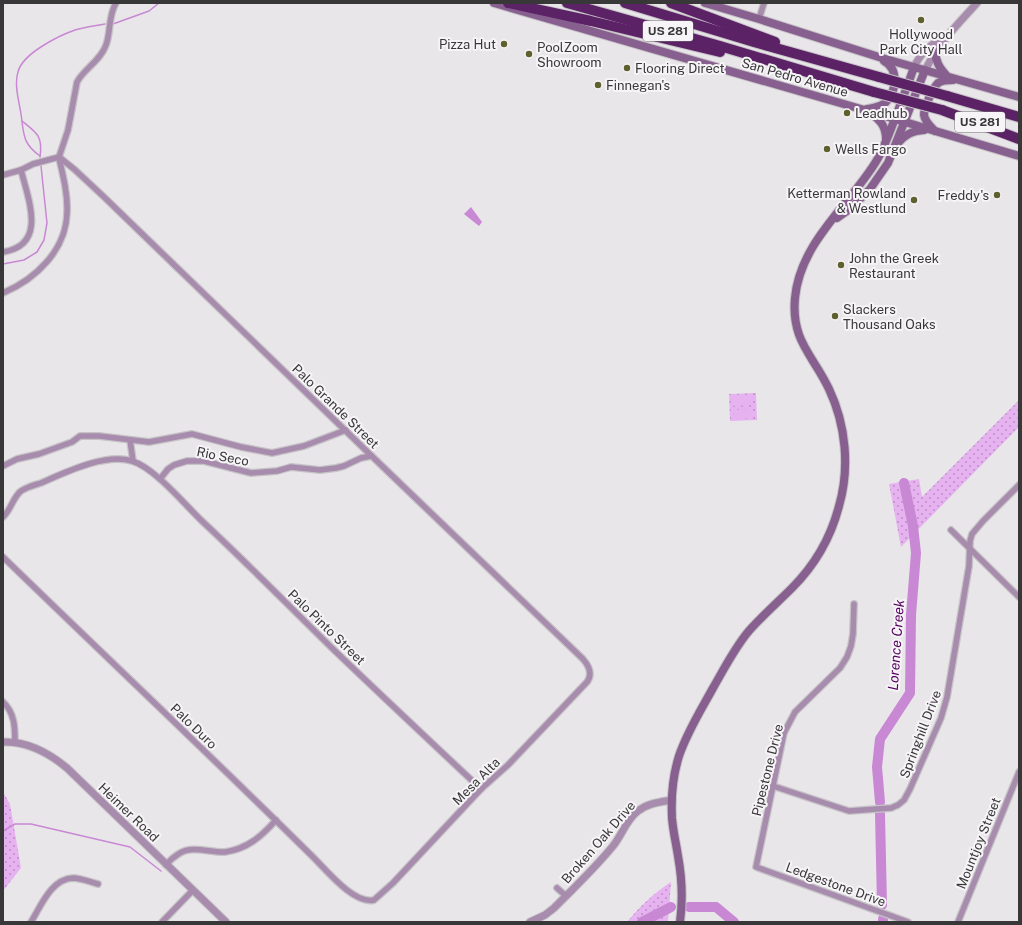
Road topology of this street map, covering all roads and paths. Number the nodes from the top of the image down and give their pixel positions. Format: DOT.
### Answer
graph roads {
  1 [pos="116,3"];
  2 [pos="494,3"];
  3 [pos="508,3"];
  4 [pos="567,3"];
  5 [pos="625,3"];
  6 [pos="672,3"];
  7 [pos="705,3"];
  8 [pos="764,3"];
  9 [pos="977,3"];
  10 [pos="759,19"];
  11 [pos="950,32"];
  12 [pos="935,52"];
  13 [pos="806,56"];
  14 [pos="876,56"];
  15 [pos="768,60"];
  16 [pos="914,67"];
  17 [pos="925,70"];
  18 [pos="948,77"];
  19 [pos="958,79"];
  20 [pos="1019,97"];
  21 [pos="961,100"];
  22 [pos="865,110"];
  23 [pos="942,110"];
  24 [pos="1019,111"];
  25 [pos="1019,117"];
  26 [pos="895,119"];
  27 [pos="905,122"];
  28 [pos="935,131"];
  29 [pos="1019,133"];
  30 [pos="1019,139"];
  31 [pos="886,142"];
  32 [pos="896,145"];
  33 [pos="1019,156"];
  34 [pos="58,157"];
  35 [pos="21,170"];
  36 [pos="3,175"];
  37 [pos="831,222"];
  38 [pos="3,252"];
  39 [pos="3,293"];
  40 [pos="346,430"];
  41 [pos="130,440"];
  42 [pos="371,456"];
  43 [pos="133,461"];
  44 [pos="3,466"];
  45 [pos="160,479"];
  46 [pos="1019,485"];
  47 [pos="3,517"];
  48 [pos="952,530"];
  49 [pos="969,547"];
  50 [pos="3,557"];
  51 [pos="1019,597"];
  52 [pos="854,604"];
  53 [pos="590,676"];
  54 [pos="3,702"];
  55 [pos="3,742"];
  56 [pos="15,742"];
  57 [pos="1019,772"];
  58 [pos="773,786"];
  59 [pos="481,789"];
  60 [pos="672,800"];
  61 [pos="276,820"];
  62 [pos="166,864"];
  63 [pos="756,867"];
  64 [pos="98,884"];
  65 [pos="557,888"];
  66 [pos="193,890"];
  67 [pos="566,896"];
  68 [pos="374,900"];
  69 [pos="31,922"];
  70 [pos="162,922"];
  71 [pos="226,922"];
  72 [pos="530,922"];
  73 [pos="680,922"];
  74 [pos="908,922"];
  75 [pos="958,922"];
  1 -- 34 [label="street"];
  2 -- 22 [label="main road, San Pedro Avenue"];
  3 -- 15 [label="highway"];
  4 -- 15 [label="highway, US 281"];
  5 -- 13 [label="highway, US 281"];
  6 -- 13 [label="highway"];
  7 -- 10 [label="main road"];
  8 -- 10 [label="street"];
  9 -- 11 [label="street"];
  10 -- 14 [label="main road"];
  11 -- 12 [label="street"];
  11 -- 16 [label="street"];
  12 -- 17 [label="street"];
  12 -- 18 [label="main road"];
  13 -- 21 [label="highway, US 281, bridge"];
  14 -- 16 [label="main road"];
  14 -- 22 [label="main road"];
  15 -- 23 [label="highway, US 281, bridge"];
  16 -- 17 [label="main road"];
  16 -- 26 [label="main road"];
  17 -- 18 [label="main road"];
  17 -- 27 [label="main road"];
  18 -- 19 [label="main road"];
  19 -- 20 [label="main road"];
  19 -- 28 [label="main road"];
  21 -- 24 [label="highway"];
  21 -- 25 [label="highway, US 281"];
  22 -- 26 [label="main road, San Pedro Avenue"];
  22 -- 31 [label="main road"];
  23 -- 29 [label="highway, US 281"];
  23 -- 30 [label="highway"];
  26 -- 27 [label="main road, San Pedro Avenue"];
  26 -- 31 [label="main road"];
  27 -- 28 [label="main road, San Pedro Avenue"];
  27 -- 32 [label="main road"];
  28 -- 32 [label="main road"];
  28 -- 33 [label="main road, San Pedro Avenue"];
  31 -- 37 [label="main road"];
  32 -- 37 [label="main road"];
  34 -- 35 [label="street"];
  34 -- 39 [label="street"];
  34 -- 40 [label="street, Palo Grande Street"];
  35 -- 36 [label="street"];
  35 -- 38 [label="street"];
  37 -- 60 [label="main road"];
  40 -- 41 [label="street, Rio Seco"];
  40 -- 42 [label="street, Palo Grande Street"];
  41 -- 43 [label="street"];
  41 -- 44 [label="street, Rio Seco"];
  42 -- 45 [label="street, Rio Seco"];
  42 -- 53 [label="street, Palo Grande Street"];
  43 -- 45 [label="street"];
  43 -- 47 [label="street"];
  45 -- 59 [label="street, Palo Pinto Street"];
  46 -- 49 [label="street, Springhill Drive"];
  48 -- 49 [label="street"];
  49 -- 51 [label="street"];
  49 -- 58 [label="street, Springhill Drive"];
  50 -- 61 [label="street, Palo Duro"];
  52 -- 58 [label="street, Pipestone Drive"];
  53 -- 59 [label="street, Mesa Alta"];
  54 -- 56 [label="street"];
  55 -- 56 [label="street, Heimer Road"];
  56 -- 62 [label="street, Heimer Road"];
  57 -- 75 [label="street, Mountjoy Street"];
  58 -- 63 [label="street, Pipestone Drive"];
  59 -- 68 [label="street, Mesa Alta"];
  60 -- 67 [label="street, Broken Oak Drive"];
  60 -- 73 [label="main road"];
  61 -- 62 [label="street"];
  61 -- 68 [label="street, Palo Duro"];
  62 -- 66 [label="street, Heimer Road"];
  63 -- 74 [label="street, Ledgestone Drive"];
  64 -- 69 [label="street"];
  65 -- 67 [label="street, Broken Oak Drive"];
  66 -- 70 [label="street"];
  66 -- 71 [label="street, Heimer Road"];
  67 -- 72 [label="street, Broken Oak Drive"];
}
